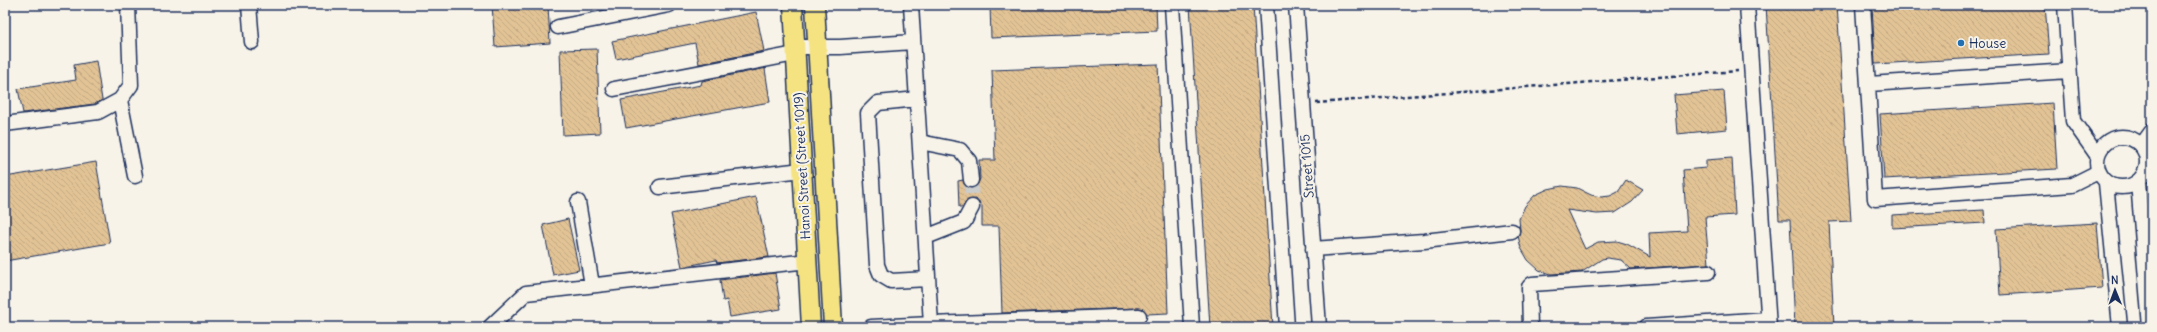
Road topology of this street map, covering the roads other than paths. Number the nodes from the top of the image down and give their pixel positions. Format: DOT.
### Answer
graph roads {
  1 [pos="128,5"];
  2 [pos="249,5"];
  3 [pos="669,5"];
  4 [pos="792,5"];
  5 [pos="815,5"];
  6 [pos="911,5"];
  7 [pos="1172,5"];
  8 [pos="1266,5"];
  9 [pos="1296,5"];
  10 [pos="1747,5"];
  11 [pos="1864,5"];
  12 [pos="2065,5"];
  13 [pos="558,27"];
  14 [pos="252,42"];
  15 [pos="913,42"];
  16 [pos="818,47"];
  17 [pos="795,50"];
  18 [pos="2070,71"];
  19 [pos="1869,84"];
  20 [pos="614,88"];
  21 [pos="917,99"];
  22 [pos="120,100"];
  23 [pos="5,124"];
  24 [pos="2152,131"];
  25 [pos="920,142"];
  26 [pos="2141,146"];
  27 [pos="2097,155"];
  28 [pos="802,170"];
  29 [pos="2098,172"];
  30 [pos="135,176"];
  31 [pos="2145,177"];
  32 [pos="970,180"];
  33 [pos="2106,183"];
  34 [pos="660,187"];
  35 [pos="578,202"];
  36 [pos="972,207"];
  37 [pos="1512,231"];
  38 [pos="926,237"];
  39 [pos="1313,249"];
  40 [pos="808,261"];
  41 [pos="1708,272"];
  42 [pos="928,279"];
  43 [pos="592,285"];
  44 [pos="1139,316"];
  45 [pos="1769,323"];
  46 [pos="931,325"];
  47 [pos="490,327"];
  48 [pos="811,327"];
  49 [pos="833,327"];
  50 [pos="871,327"];
  51 [pos="1192,327"];
  52 [pos="1287,327"];
  53 [pos="1319,327"];
  54 [pos="1530,327"];
  55 [pos="1646,327"];
  56 [pos="2120,327"];
  57 [pos="2150,327"];
  1 -- 22 [label="street"];
  2 -- 14 [label="street"];
  3 -- 13 [label="street"];
  4 -- 17 [label="main road, Hanoi Street (Street 1019)"];
  5 -- 16 [label="main road, Hanoi Street (Street 1019)"];
  6 -- 15 [label="street"];
  7 -- 51 [label="street"];
  8 -- 52 [label="street"];
  9 -- 39 [label="street, Street 1015"];
  10 -- 45 [label="street"];
  11 -- 19 [label="street"];
  12 -- 18 [label="street"];
  15 -- 16 [label="street"];
  15 -- 21 [label="street"];
  16 -- 17 [label="street"];
  16 -- 49 [label="main road, Hanoi Street (Street 1019)"];
  17 -- 20 [label="street"];
  17 -- 28 [label="main road, Hanoi Street (Street 1019)"];
  18 -- 19 [label="street"];
  18 -- 27 [label="street"];
  19 -- 29 [label="street"];
  21 -- 25 [label="street"];
  21 -- 42 [label="street"];
  22 -- 23 [label="street"];
  22 -- 30 [label="street"];
  24 -- 26 [label="street"];
  25 -- 32 [label="street"];
  25 -- 38 [label="street"];
  26 -- 27 [label="street"];
  26 -- 31 [label="street"];
  27 -- 29 [label="street"];
  28 -- 34 [label="street"];
  28 -- 40 [label="main road, Hanoi Street (Street 1019)"];
  29 -- 33 [label="street"];
  31 -- 33 [label="street"];
  31 -- 57 [label="street"];
  33 -- 56 [label="street"];
  35 -- 43 [label="street"];
  36 -- 38 [label="street"];
  37 -- 39 [label="street"];
  38 -- 42 [label="street"];
  39 -- 53 [label="street, Street 1015"];
  40 -- 43 [label="street"];
  40 -- 48 [label="main road, Hanoi Street (Street 1019)"];
  41 -- 54 [label="street"];
  42 -- 46 [label="street"];
  43 -- 47 [label="street"];
  44 -- 46 [label="street"];
  45 -- 55 [label="street"];
  46 -- 50 [label="street"];
}
